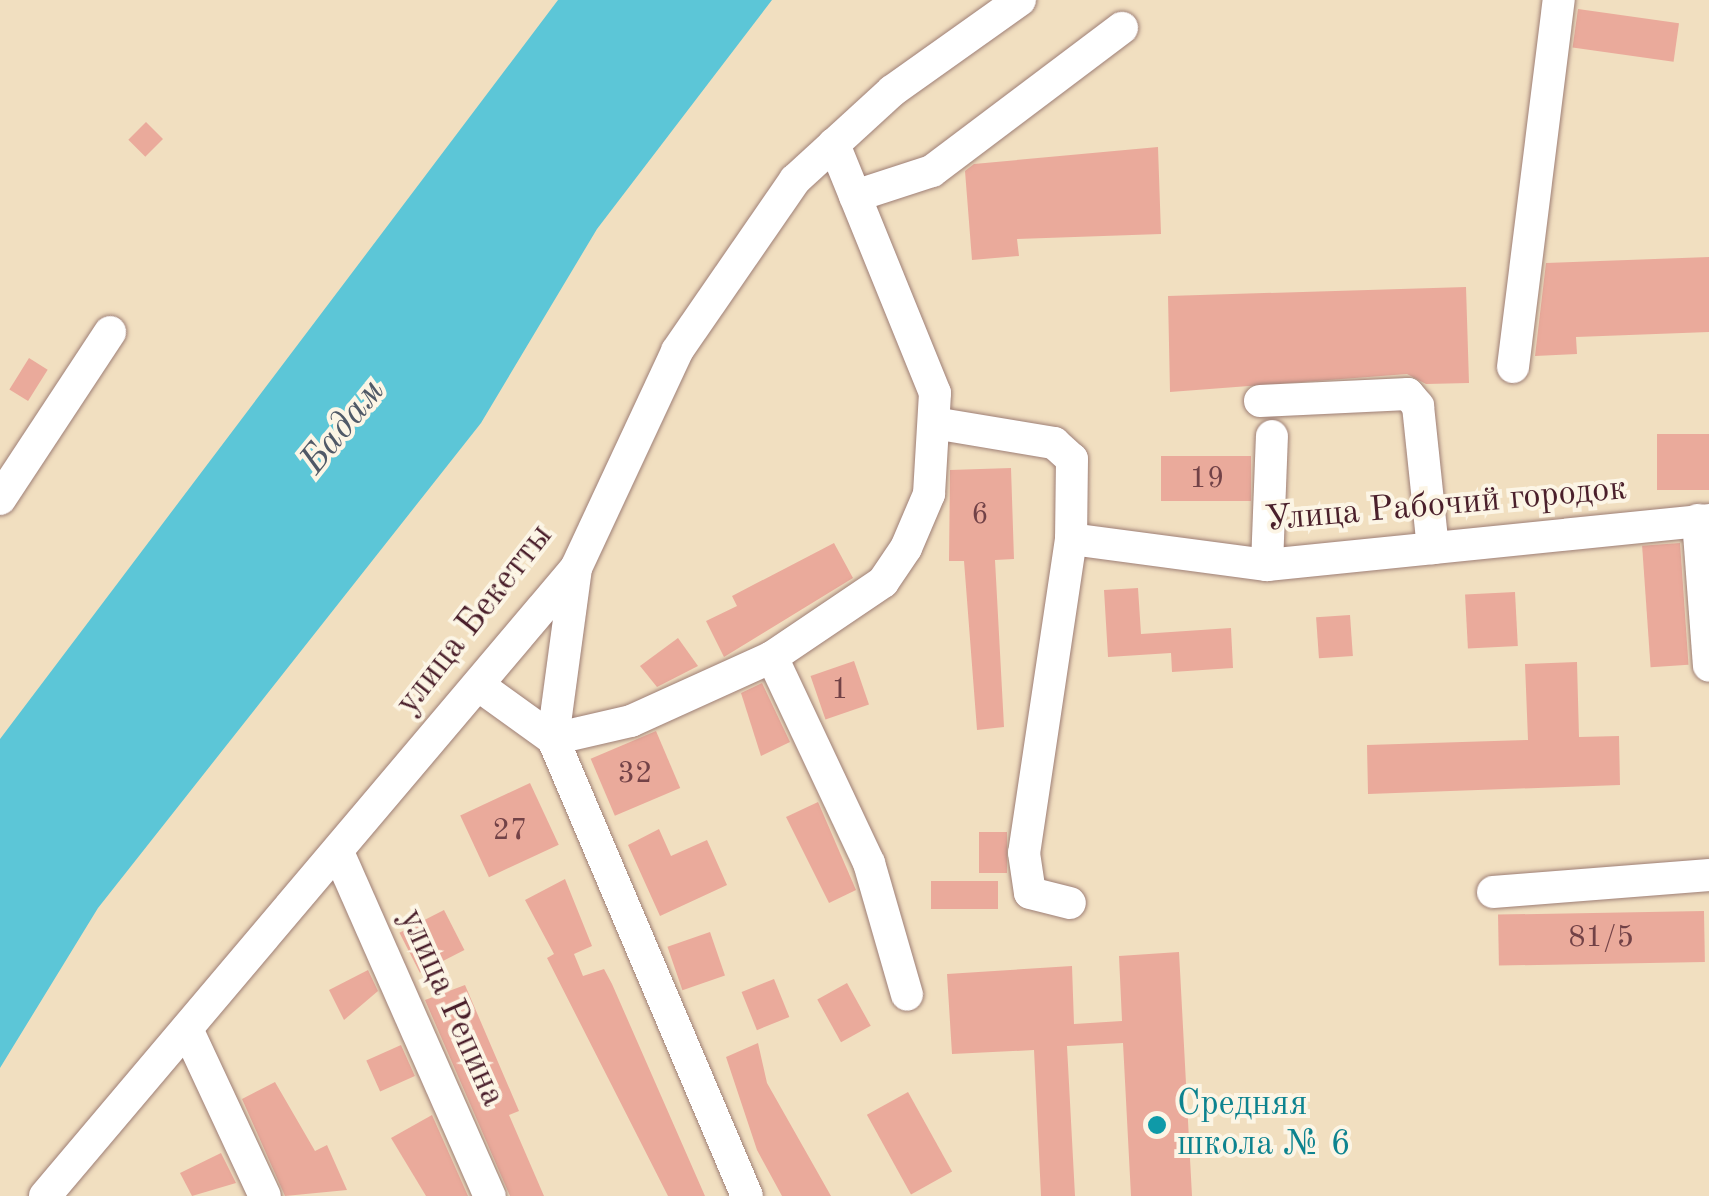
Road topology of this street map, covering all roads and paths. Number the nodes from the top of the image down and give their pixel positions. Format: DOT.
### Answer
graph roads {
  1 [pos="1020,0"];
  2 [pos="1560,0"];
  3 [pos="1122,28"];
  4 [pos="834,144"];
  5 [pos="855,196"];
  6 [pos="110,332"];
  7 [pos="1513,367"];
  8 [pos="1260,401"];
  9 [pos="940,424"];
  10 [pos="1272,436"];
  11 [pos="0,499"];
  12 [pos="1703,520"];
  13 [pos="1071,539"];
  14 [pos="1433,548"];
  15 [pos="1267,565"];
  16 [pos="576,568"];
  17 [pos="772,658"];
  18 [pos="1709,666"];
  19 [pos="478,685"];
  20 [pos="554,738"];
  21 [pos="338,852"];
  22 [pos="1709,875"];
  23 [pos="1493,892"];
  24 [pos="1070,903"];
  25 [pos="907,995"];
  26 [pos="187,1029"];
  27 [pos="45,1196"];
  28 [pos="265,1196"];
  29 [pos="490,1196"];
  30 [pos="747,1196"];
  1 -- 4 [label="street, улица Бекетты"];
  2 -- 7 [label="street"];
  3 -- 5 [label="street"];
  4 -- 5 [label="street"];
  4 -- 16 [label="street, улица Бекетты"];
  5 -- 9 [label="street"];
  6 -- 11 [label="street"];
  8 -- 14 [label="street"];
  9 -- 13 [label="street"];
  9 -- 17 [label="street"];
  10 -- 15 [label="street"];
  12 -- 14 [label="street, Улица Рабочий городок"];
  12 -- 18 [label="street"];
  13 -- 15 [label="street, Улица Рабочий городок"];
  13 -- 24 [label="street"];
  14 -- 15 [label="street, Улица Рабочий городок"];
  16 -- 19 [label="street, улица Бекетты"];
  16 -- 20 [label="street"];
  17 -- 20 [label="street"];
  17 -- 25 [label="street"];
  19 -- 20 [label="street"];
  19 -- 21 [label="street, улица Бекетты"];
  20 -- 30 [label="street"];
  21 -- 26 [label="street, улица Бекетты"];
  21 -- 29 [label="street, улица Репина"];
  22 -- 23 [label="street"];
  26 -- 27 [label="street, улица Бекетты"];
  26 -- 28 [label="street"];
}
